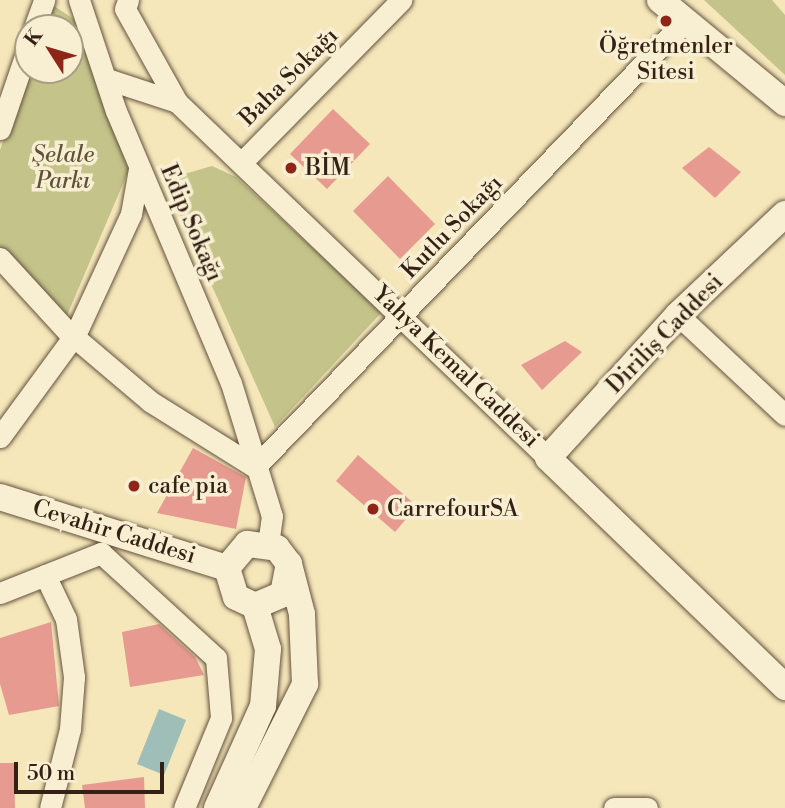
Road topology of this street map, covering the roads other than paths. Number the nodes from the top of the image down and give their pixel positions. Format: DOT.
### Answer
graph roads {
  1 [pos="79,0"];
  2 [pos="128,0"];
  3 [pos="401,0"];
  4 [pos="660,0"];
  5 [pos="684,21"];
  6 [pos="107,79"];
  7 [pos="15,84"];
  8 [pos="177,102"];
  9 [pos="785,103"];
  10 [pos="0,129"];
  11 [pos="243,161"];
  12 [pos="139,168"];
  13 [pos="785,214"];
  14 [pos="0,258"];
  15 [pos="678,315"];
  16 [pos="404,316"];
  17 [pos="73,337"];
  18 [pos="785,415"];
  19 [pos="0,437"];
  20 [pos="548,458"];
  21 [pos="255,467"];
  22 [pos="0,496"];
  23 [pos="268,543"];
  24 [pos="289,564"];
  25 [pos="227,568"];
  26 [pos="45,575"];
  27 [pos="0,593"];
  28 [pos="255,606"];
  29 [pos="785,687"];
  30 [pos="50,808"];
  31 [pos="184,808"];
  32 [pos="217,808"];
  33 [pos="243,808"];
  34 [pos="614,808"];
  35 [pos="647,808"];
  1 -- 6 [label="street, Edip Sokağı"];
  2 -- 8 [label="street"];
  3 -- 11 [label="street, Baha Sokağı"];
  4 -- 5 [label="street"];
  5 -- 9 [label="street"];
  5 -- 16 [label="street, Kutlu Sokağı"];
  6 -- 8 [label="street, Yahya Kemal Caddesi"];
  6 -- 12 [label="street, Edip Sokağı"];
  7 -- 10 [label="street"];
  8 -- 11 [label="street, Yahya Kemal Caddesi"];
  11 -- 16 [label="street, Yahya Kemal Caddesi"];
  12 -- 17 [label="street"];
  12 -- 21 [label="street, Edip Sokağı"];
  13 -- 15 [label="street, Diriliş Caddesi"];
  14 -- 17 [label="street"];
  15 -- 18 [label="street"];
  15 -- 20 [label="street, Diriliş Caddesi"];
  16 -- 20 [label="street, Yahya Kemal Caddesi"];
  16 -- 21 [label="street, Kutlu Sokağı"];
  17 -- 19 [label="street"];
  17 -- 21 [label="street"];
  20 -- 29 [label="street, Yahya Kemal Caddesi"];
  21 -- 23 [label="street, Edip Sokağı"];
  22 -- 25 [label="street, Cevahir Caddesi"];
  23 -- 24 [label="street"];
  23 -- 25 [label="street, Cevahir Caddesi"];
  24 -- 28 [label="street"];
  24 -- 33 [label="street"];
  25 -- 28 [label="street, Cevahir Caddesi"];
  26 -- 27 [label="street"];
  26 -- 30 [label="street"];
  26 -- 31 [label="street"];
  28 -- 32 [label="street, Cevahir Caddesi"];
  34 -- 35 [label="street"];
}
